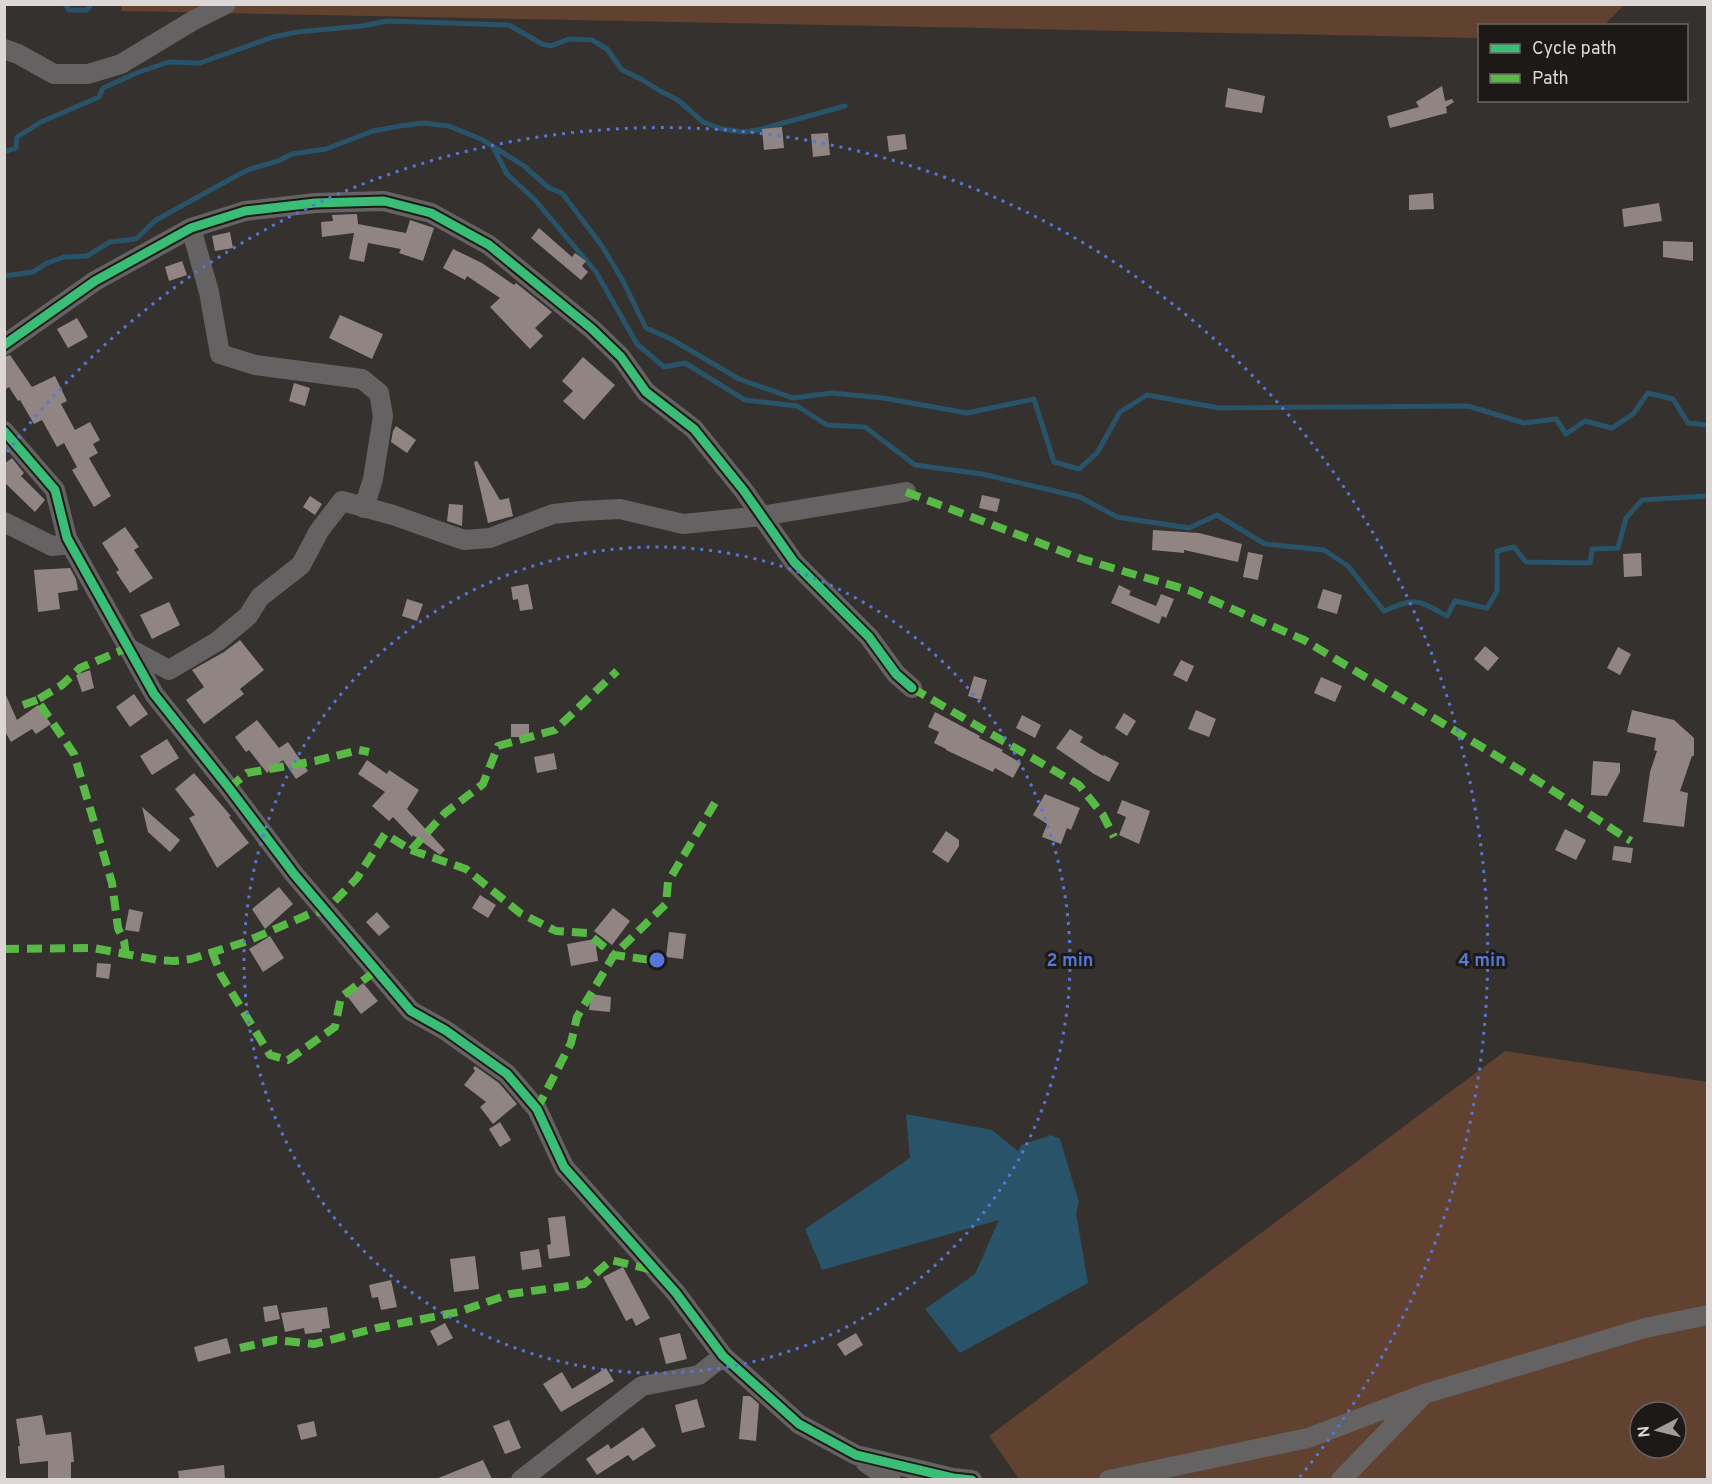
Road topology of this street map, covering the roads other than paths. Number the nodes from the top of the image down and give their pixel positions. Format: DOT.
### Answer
graph roads {
  1 [pos="226,4"];
  2 [pos="4,49"];
  3 [pos="191,228"];
  4 [pos="4,345"];
  5 [pos="4,431"];
  6 [pos="906,492"];
  7 [pos="364,508"];
  8 [pos="762,516"];
  9 [pos="4,522"];
  10 [pos="70,544"];
  11 [pos="127,648"];
  12 [pos="912,688"];
  13 [pos="1707,1315"];
  14 [pos="723,1356"];
  15 [pos="1424,1394"];
  16 [pos="856,1455"];
  17 [pos="521,1479"];
  18 [pos="891,1479"];
  19 [pos="972,1479"];
  20 [pos="1109,1479"];
  21 [pos="1341,1479"];
  1 -- 2 [label="street"];
  3 -- 4 [label="street"];
  3 -- 7 [label="street"];
  3 -- 8 [label="street"];
  5 -- 10 [label="street"];
  6 -- 8 [label="street"];
  7 -- 8 [label="street"];
  7 -- 11 [label="street"];
  8 -- 12 [label="street"];
  9 -- 10 [label="street"];
  10 -- 11 [label="street"];
  11 -- 14 [label="street"];
  13 -- 15 [label="street"];
  14 -- 16 [label="street"];
  14 -- 17 [label="street"];
  15 -- 20 [label="street"];
  15 -- 21 [label="street"];
  16 -- 18 [label="street"];
  16 -- 19 [label="street"];
}
